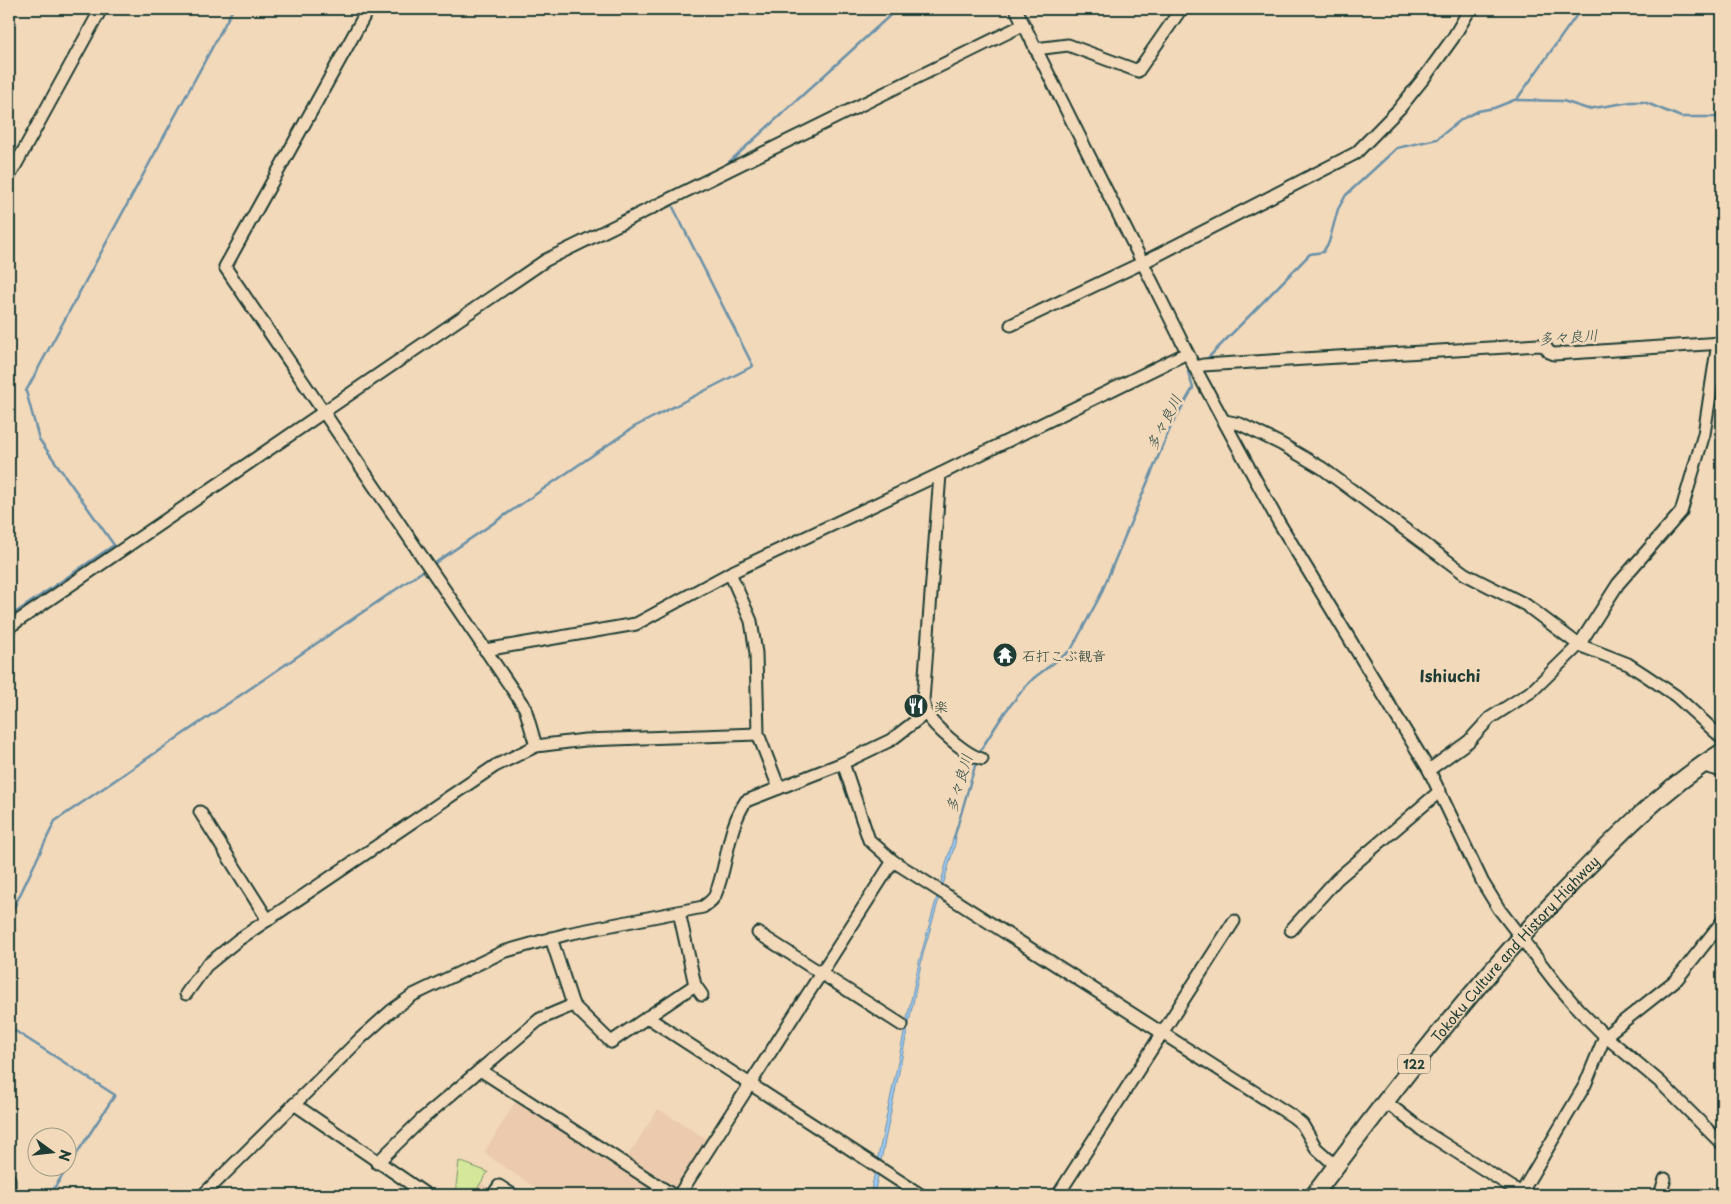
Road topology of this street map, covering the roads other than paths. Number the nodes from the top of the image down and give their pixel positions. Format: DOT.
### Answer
graph roads {
  1 [pos="101,9"];
  2 [pos="368,9"];
  3 [pos="1016,9"];
  4 [pos="1181,9"];
  5 [pos="1470,9"];
  6 [pos="1023,25"];
  7 [pos="1035,48"];
  8 [pos="9,177"];
  9 [pos="1142,263"];
  10 [pos="1011,325"];
  11 [pos="1720,343"];
  12 [pos="1187,353"];
  13 [pos="1195,368"];
  14 [pos="323,412"];
  15 [pos="1225,421"];
  16 [pos="940,474"];
  17 [pos="730,574"];
  18 [pos="9,626"];
  19 [pos="1580,645"];
  20 [pos="485,650"];
  21 [pos="926,713"];
  22 [pos="758,734"];
  23 [pos="1722,738"];
  24 [pos="536,746"];
  25 [pos="1722,752"];
  26 [pos="982,759"];
  27 [pos="843,763"];
  28 [pos="1700,765"];
  29 [pos="1429,770"];
  30 [pos="1722,771"];
  31 [pos="778,788"];
  32 [pos="1440,791"];
  33 [pos="200,812"];
  34 [pos="893,861"];
  35 [pos="679,912"];
  36 [pos="268,920"];
  37 [pos="1234,921"];
  38 [pos="1722,922"];
  39 [pos="1291,930"];
  40 [pos="758,933"];
  41 [pos="1520,937"];
  42 [pos="551,938"];
  43 [pos="822,972"];
  44 [pos="186,994"];
  45 [pos="573,1005"];
  46 [pos="647,1017"];
  47 [pos="902,1025"];
  48 [pos="1163,1034"];
  49 [pos="1605,1036"];
  50 [pos="480,1070"];
  51 [pos="750,1084"];
  52 [pos="1386,1102"];
  53 [pos="294,1104"];
  54 [pos="1722,1144"];
  55 [pos="377,1163"];
  56 [pos="1336,1166"];
  57 [pos="9,1179"];
  58 [pos="1665,1179"];
  59 [pos="9,1189"];
  60 [pos="1521,1194"];
  61 [pos="203,1195"];
  62 [pos="427,1195"];
  63 [pos="493,1195"];
  64 [pos="512,1195"];
  65 [pos="673,1195"];
  66 [pos="678,1195"];
  67 [pos="921,1195"];
  68 [pos="1058,1195"];
  69 [pos="1314,1195"];
  70 [pos="1660,1195"];
  1 -- 8 [label="street"];
  2 -- 14 [label="street"];
  3 -- 6 [label="street"];
  4 -- 7 [label="street"];
  5 -- 9 [label="street"];
  6 -- 7 [label="street"];
  6 -- 14 [label="street"];
  7 -- 9 [label="street"];
  9 -- 10 [label="street"];
  9 -- 12 [label="street"];
  11 -- 13 [label="street"];
  11 -- 19 [label="street"];
  12 -- 13 [label="street"];
  12 -- 16 [label="street"];
  13 -- 15 [label="street"];
  14 -- 18 [label="street"];
  14 -- 20 [label="street"];
  15 -- 19 [label="street"];
  15 -- 29 [label="street"];
  16 -- 17 [label="street"];
  16 -- 21 [label="street"];
  17 -- 20 [label="street"];
  17 -- 22 [label="street"];
  19 -- 23 [label="street"];
  19 -- 29 [label="street"];
  20 -- 24 [label="street"];
  21 -- 26 [label="street"];
  21 -- 27 [label="street"];
  22 -- 24 [label="street"];
  22 -- 31 [label="street"];
  24 -- 36 [label="street"];
  25 -- 28 [label="highway, Tokoku Culture and History Highway / 122"];
  27 -- 31 [label="street"];
  27 -- 34 [label="street"];
  28 -- 30 [label="street"];
  28 -- 41 [label="highway, Tokoku Culture and History Highway / 122"];
  29 -- 32 [label="street"];
  31 -- 35 [label="street"];
  32 -- 39 [label="street"];
  32 -- 41 [label="street"];
  33 -- 36 [label="street"];
  34 -- 43 [label="street"];
  34 -- 48 [label="street"];
  35 -- 42 [label="street"];
  35 -- 46 [label="street"];
  36 -- 44 [label="street"];
  37 -- 48 [label="street"];
  38 -- 49 [label="street"];
  40 -- 43 [label="street"];
  41 -- 49 [label="street"];
  41 -- 52 [label="highway, Tokoku Culture and History Highway / 122"];
  42 -- 45 [label="street"];
  42 -- 53 [label="street"];
  43 -- 47 [label="street"];
  43 -- 51 [label="street"];
  45 -- 46 [label="street"];
  45 -- 50 [label="street"];
  46 -- 51 [label="street"];
  48 -- 56 [label="street"];
  48 -- 68 [label="street"];
  49 -- 54 [label="street"];
  49 -- 60 [label="street"];
  50 -- 55 [label="street"];
  50 -- 65 [label="street"];
  51 -- 66 [label="street"];
  51 -- 67 [label="street"];
  52 -- 56 [label="highway, Tokoku Culture and History Highway / 122"];
  52 -- 60 [label="street"];
  53 -- 55 [label="street"];
  53 -- 61 [label="street"];
  55 -- 62 [label="street"];
  56 -- 69 [label="highway, Tokoku Culture and History Highway / 122"];
  57 -- 59 [label="street"];
  58 -- 70 [label="street"];
  63 -- 64 [label="street"];
}
